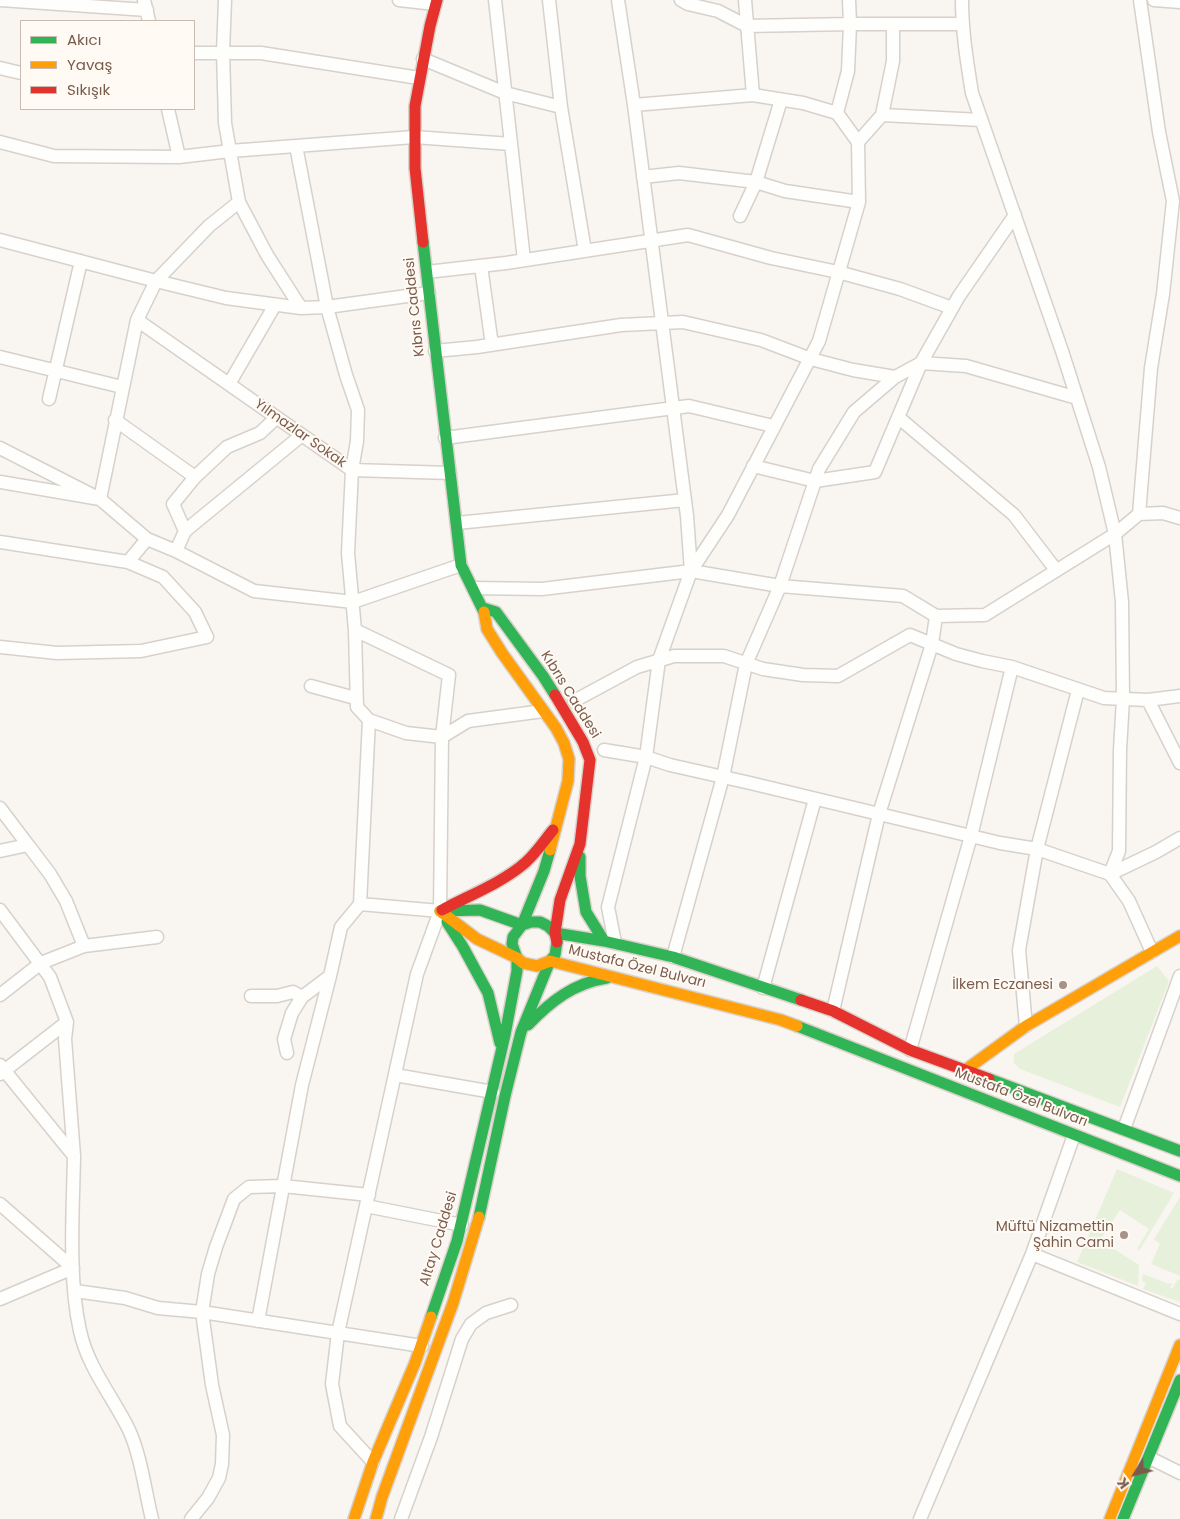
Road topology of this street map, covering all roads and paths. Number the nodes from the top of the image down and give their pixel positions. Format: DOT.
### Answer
graph roads {
  1 [pos="0,0"];
  2 [pos="225,0"];
  3 [pos="399,0"];
  4 [pos="495,0"];
  5 [pos="549,0"];
  6 [pos="618,0"];
  7 [pos="681,0"];
  8 [pos="745,0"];
  9 [pos="849,0"];
  10 [pos="962,0"];
  11 [pos="1140,0"];
  12 [pos="1154,0"];
  13 [pos="436,2"];
  14 [pos="1180,2"];
  15 [pos="147,11"];
  16 [pos="850,24"];
  17 [pos="893,24"];
  18 [pos="962,24"];
  19 [pos="747,26"];
  20 [pos="223,52"];
  21 [pos="195,53"];
  22 [pos="423,59"];
  23 [pos="0,68"];
  24 [pos="20,73"];
  25 [pos="420,78"];
  26 [pos="505,93"];
  27 [pos="753,95"];
  28 [pos="781,100"];
  29 [pos="634,105"];
  30 [pos="561,107"];
  31 [pos="168,110"];
  32 [pos="837,113"];
  33 [pos="882,115"];
  34 [pos="981,120"];
  35 [pos="414,137"];
  36 [pos="0,142"];
  37 [pos="858,142"];
  38 [pos="511,144"];
  39 [pos="296,146"];
  40 [pos="230,151"];
  41 [pos="179,157"];
  42 [pos="643,177"];
  43 [pos="756,182"];
  44 [pos="239,202"];
  45 [pos="859,202"];
  46 [pos="1016,215"];
  47 [pos="1176,215"];
  48 [pos="740,216"];
  49 [pos="0,240"];
  50 [pos="652,241"];
  51 [pos="585,251"];
  52 [pos="524,260"];
  53 [pos="81,261"];
  54 [pos="481,266"];
  55 [pos="427,272"];
  56 [pos="838,272"];
  57 [pos="156,281"];
  58 [pos="429,293"];
  59 [pos="275,304"];
  60 [pos="327,307"];
  61 [pos="301,308"];
  62 [pos="952,308"];
  63 [pos="137,320"];
  64 [pos="661,323"];
  65 [pos="492,345"];
  66 [pos="435,351"];
  67 [pos="0,357"];
  68 [pos="811,358"];
  69 [pos="921,363"];
  70 [pos="56,371"];
  71 [pos="895,377"];
  72 [pos="229,384"];
  73 [pos="122,387"];
  74 [pos="1077,398"];
  75 [pos="49,399"];
  76 [pos="673,409"];
  77 [pos="898,417"];
  78 [pos="276,418"];
  79 [pos="115,420"];
  80 [pos="774,426"];
  81 [pos="302,435"];
  82 [pos="445,438"];
  83 [pos="0,448"];
  84 [pos="753,466"];
  85 [pos="352,470"];
  86 [pos="450,473"];
  87 [pos="195,477"];
  88 [pos="815,480"];
  89 [pos="0,482"];
  90 [pos="100,499"];
  91 [pos="685,500"];
  92 [pos="1139,514"];
  93 [pos="1180,518"];
  94 [pos="457,523"];
  95 [pos="185,531"];
  96 [pos="1115,534"];
  97 [pos="147,539"];
  98 [pos="0,542"];
  99 [pos="176,551"];
  100 [pos="128,562"];
  101 [pos="461,565"];
  102 [pos="1056,570"];
  103 [pos="691,571"];
  104 [pos="780,586"];
  105 [pos="473,588"];
  106 [pos="353,602"];
  107 [pos="483,608"];
  108 [pos="936,616"];
  109 [pos="355,630"];
  110 [pos="932,644"];
  111 [pos="0,647"];
  112 [pos="659,660"];
  113 [pos="746,664"];
  114 [pos="1012,667"];
  115 [pos="311,686"];
  116 [pos="1078,690"];
  117 [pos="1180,696"];
  118 [pos="355,698"];
  119 [pos="1123,699"];
  120 [pos="1148,700"];
  121 [pos="574,701"];
  122 [pos="543,711"];
  123 [pos="369,720"];
  124 [pos="442,736"];
  125 [pos="604,750"];
  126 [pos="646,757"];
  127 [pos="1180,763"];
  128 [pos="723,777"];
  129 [pos="815,799"];
  130 [pos="0,808"];
  131 [pos="879,814"];
  132 [pos="556,828"];
  133 [pos="971,836"];
  134 [pos="1180,838"];
  135 [pos="580,844"];
  136 [pos="28,845"];
  137 [pos="1037,849"];
  138 [pos="0,851"];
  139 [pos="1110,874"];
  140 [pos="360,904"];
  141 [pos="0,911"];
  142 [pos="440,912"];
  143 [pos="522,925"];
  144 [pos="555,933"];
  145 [pos="156,937"];
  146 [pos="1180,939"];
  147 [pos="610,942"];
  148 [pos="84,946"];
  149 [pos="1152,952"];
  150 [pos="673,957"];
  151 [pos="517,958"];
  152 [pos="550,961"];
  153 [pos="41,963"];
  154 [pos="330,976"];
  155 [pos="1180,976"];
  156 [pos="613,977"];
  157 [pos="763,988"];
  158 [pos="0,994"];
  159 [pos="251,996"];
  160 [pos="302,997"];
  161 [pos="833,1011"];
  162 [pos="68,1022"];
  163 [pos="1026,1026"];
  164 [pos="521,1032"];
  165 [pos="502,1050"];
  166 [pos="910,1050"];
  167 [pos="287,1053"];
  168 [pos="2,1070"];
  169 [pos="964,1071"];
  170 [pos="395,1075"];
  171 [pos="493,1092"];
  172 [pos="1124,1128"];
  173 [pos="1074,1135"];
  174 [pos="1180,1151"];
  175 [pos="74,1156"];
  176 [pos="1180,1176"];
  177 [pos="283,1186"];
  178 [pos="367,1200"];
  179 [pos="0,1204"];
  180 [pos="462,1225"];
  181 [pos="1032,1254"];
  182 [pos="74,1268"];
  183 [pos="75,1291"];
  184 [pos="0,1299"];
  185 [pos="511,1304"];
  186 [pos="202,1312"];
  187 [pos="1180,1314"];
  188 [pos="258,1321"];
  189 [pos="338,1333"];
  190 [pos="1180,1344"];
  191 [pos="422,1346"];
  192 [pos="1180,1380"];
  193 [pos="1150,1458"];
  194 [pos="373,1462"];
  195 [pos="1180,1473"];
  196 [pos="152,1519"];
  197 [pos="191,1519"];
  198 [pos="354,1519"];
  199 [pos="376,1519"];
  200 [pos="401,1519"];
  201 [pos="920,1519"];
  202 [pos="1110,1519"];
  203 [pos="1123,1519"];
  1 -- 15 [label="street"];
  2 -- 20 [label="street"];
  3 -- 13 [label="street"];
  4 -- 26 [label="street"];
  5 -- 30 [label="street"];
  6 -- 29 [label="street"];
  7 -- 19 [label="street"];
  8 -- 19 [label="street"];
  9 -- 16 [label="street"];
  10 -- 18 [label="street"];
  11 -- 47 [label="street"];
  12 -- 14 [label="street"];
  13 -- 22 [label="main road, Kıbrıs Caddesi"];
  16 -- 17 [label="street"];
  16 -- 19 [label="street"];
  16 -- 32 [label="street"];
  17 -- 18 [label="street"];
  17 -- 33 [label="street"];
  18 -- 34 [label="street"];
  19 -- 27 [label="street"];
  20 -- 21 [label="street"];
  20 -- 25 [label="street"];
  20 -- 40 [label="street"];
  22 -- 25 [label="main road, Kıbrıs Caddesi"];
  22 -- 26 [label="street"];
  23 -- 24 [label="street"];
  25 -- 35 [label="main road, Kıbrıs Caddesi"];
  26 -- 30 [label="street"];
  26 -- 38 [label="street"];
  27 -- 28 [label="street"];
  27 -- 29 [label="street"];
  28 -- 32 [label="street"];
  28 -- 43 [label="street"];
  29 -- 42 [label="street"];
  30 -- 51 [label="street"];
  31 -- 41 [label="street"];
  32 -- 37 [label="street"];
  33 -- 34 [label="street"];
  33 -- 37 [label="street"];
  34 -- 46 [label="street"];
  35 -- 38 [label="street"];
  35 -- 39 [label="street"];
  35 -- 55 [label="main road, Kıbrıs Caddesi"];
  36 -- 41 [label="street"];
  37 -- 45 [label="street"];
  38 -- 52 [label="street"];
  39 -- 40 [label="street"];
  39 -- 60 [label="street"];
  40 -- 41 [label="street"];
  40 -- 44 [label="street"];
  42 -- 43 [label="street"];
  42 -- 50 [label="street"];
  43 -- 45 [label="street"];
  43 -- 48 [label="street"];
  44 -- 57 [label="street"];
  44 -- 61 [label="street"];
  45 -- 56 [label="street"];
  46 -- 62 [label="street"];
  46 -- 74 [label="street"];
  47 -- 92 [label="street"];
  49 -- 53 [label="street"];
  50 -- 51 [label="street"];
  50 -- 56 [label="street"];
  50 -- 64 [label="street"];
  51 -- 52 [label="street"];
  52 -- 54 [label="street"];
  53 -- 57 [label="street"];
  53 -- 70 [label="street"];
  54 -- 55 [label="street"];
  54 -- 65 [label="street"];
  55 -- 58 [label="main road, Kıbrıs Caddesi"];
  56 -- 62 [label="street"];
  56 -- 68 [label="street"];
  57 -- 59 [label="street"];
  57 -- 63 [label="street"];
  58 -- 60 [label="street"];
  58 -- 66 [label="main road, Kıbrıs Caddesi"];
  59 -- 61 [label="street"];
  59 -- 72 [label="street"];
  60 -- 61 [label="street"];
  60 -- 85 [label="street"];
  62 -- 69 [label="street"];
  63 -- 72 [label="street, Yılmazlar Sokak"];
  63 -- 73 [label="street"];
  64 -- 65 [label="street"];
  64 -- 68 [label="street"];
  64 -- 76 [label="street"];
  65 -- 66 [label="street"];
  66 -- 82 [label="main road, Kıbrıs Caddesi"];
  67 -- 70 [label="street"];
  68 -- 71 [label="street"];
  68 -- 80 [label="street"];
  69 -- 71 [label="street"];
  69 -- 74 [label="street"];
  69 -- 77 [label="street"];
  70 -- 73 [label="street"];
  70 -- 75 [label="street"];
  71 -- 88 [label="street"];
  72 -- 78 [label="street, Yılmazlar Sokak"];
  73 -- 79 [label="street"];
  74 -- 96 [label="street"];
  76 -- 80 [label="street"];
  76 -- 82 [label="street"];
  76 -- 91 [label="street"];
  77 -- 88 [label="street"];
  77 -- 102 [label="street"];
  78 -- 81 [label="street, Yılmazlar Sokak"];
  78 -- 87 [label="street"];
  79 -- 87 [label="street"];
  79 -- 90 [label="street"];
  80 -- 84 [label="street"];
  81 -- 85 [label="street, Yılmazlar Sokak"];
  81 -- 95 [label="street"];
  82 -- 86 [label="main road, Kıbrıs Caddesi"];
  83 -- 90 [label="street"];
  84 -- 88 [label="street"];
  84 -- 103 [label="street"];
  85 -- 86 [label="street"];
  85 -- 106 [label="street, Yılmazlar Sokak"];
  86 -- 94 [label="main road, Kıbrıs Caddesi"];
  87 -- 95 [label="street"];
  88 -- 104 [label="street"];
  89 -- 90 [label="street"];
  90 -- 97 [label="street"];
  91 -- 94 [label="street"];
  91 -- 103 [label="street"];
  92 -- 93 [label="street"];
  92 -- 96 [label="street"];
  94 -- 101 [label="main road, Kıbrıs Caddesi"];
  95 -- 99 [label="street"];
  96 -- 102 [label="street"];
  96 -- 119 [label="street"];
  97 -- 99 [label="street"];
  97 -- 100 [label="street"];
  98 -- 100 [label="street"];
  99 -- 106 [label="street"];
  100 -- 111 [label="street"];
  101 -- 105 [label="main road, Kıbrıs Caddesi"];
  101 -- 106 [label="street"];
  102 -- 108 [label="street"];
  103 -- 104 [label="street"];
  103 -- 105 [label="street"];
  103 -- 112 [label="street"];
  104 -- 108 [label="street"];
  104 -- 113 [label="street"];
  105 -- 107 [label="main road, Kıbrıs Caddesi"];
  106 -- 109 [label="street, Yılmazlar Sokak"];
  107 -- 122 [label="main road, Kıbrıs Caddesi"];
  107 -- 135 [label="main road, Kıbrıs Caddesi"];
  108 -- 110 [label="street"];
  109 -- 118 [label="street, Yılmazlar Sokak"];
  109 -- 124 [label="street"];
  110 -- 113 [label="street"];
  110 -- 114 [label="street"];
  110 -- 131 [label="street"];
  112 -- 113 [label="street"];
  112 -- 121 [label="street"];
  112 -- 126 [label="street"];
  113 -- 128 [label="street"];
  114 -- 116 [label="street"];
  114 -- 133 [label="street"];
  115 -- 118 [label="street"];
  116 -- 119 [label="street"];
  116 -- 137 [label="street"];
  117 -- 120 [label="street"];
  118 -- 123 [label="street"];
  119 -- 120 [label="street"];
  119 -- 139 [label="street"];
  120 -- 127 [label="street"];
  122 -- 124 [label="street"];
  122 -- 132 [label="main road, Kıbrıs Caddesi"];
  123 -- 124 [label="street"];
  123 -- 140 [label="street"];
  124 -- 142 [label="street"];
  125 -- 126 [label="street"];
  126 -- 128 [label="street"];
  126 -- 147 [label="street"];
  128 -- 129 [label="street"];
  128 -- 150 [label="street"];
  129 -- 131 [label="street"];
  129 -- 157 [label="street"];
  130 -- 136 [label="street"];
  131 -- 133 [label="street"];
  131 -- 161 [label="street"];
  132 -- 142 [label="main road"];
  132 -- 143 [label="main road, Kıbrıs Caddesi"];
  133 -- 137 [label="street"];
  133 -- 166 [label="street"];
  134 -- 139 [label="street"];
  135 -- 144 [label="main road, Kıbrıs Caddesi"];
  135 -- 147 [label="main road"];
  136 -- 138 [label="street"];
  136 -- 148 [label="street"];
  137 -- 139 [label="street"];
  137 -- 163 [label="street"];
  139 -- 149 [label="street"];
  140 -- 142 [label="street"];
  140 -- 154 [label="street"];
  141 -- 153 [label="street"];
  142 -- 143 [label="main road, Mustafa Özel Bulvarı"];
  142 -- 151 [label="main road, Mustafa Özel Bulvarı"];
  142 -- 165 [label="main road"];
  142 -- 170 [label="street"];
  143 -- 144 [label="main road, Mustafa Özel Bulvarı"];
  143 -- 151 [label="main road"];
  144 -- 147 [label="main road, Mustafa Özel Bulvarı"];
  144 -- 152 [label="main road"];
  145 -- 148 [label="street"];
  146 -- 149 [label="main road"];
  147 -- 150 [label="main road, Mustafa Özel Bulvarı"];
  148 -- 153 [label="street"];
  149 -- 163 [label="main road"];
  150 -- 157 [label="main road, Mustafa Özel Bulvarı"];
  151 -- 152 [label="main road, Mustafa Özel Bulvarı"];
  151 -- 165 [label="main road, Altay Caddesi"];
  152 -- 156 [label="main road, Mustafa Özel Bulvarı"];
  152 -- 164 [label="main road"];
  153 -- 158 [label="street"];
  153 -- 162 [label="street"];
  154 -- 160 [label="street"];
  154 -- 177 [label="street"];
  155 -- 172 [label="street"];
  156 -- 164 [label="main road"];
  156 -- 173 [label="main road, Mustafa Özel Bulvarı"];
  157 -- 161 [label="main road, Mustafa Özel Bulvarı"];
  159 -- 160 [label="street"];
  160 -- 167 [label="street"];
  161 -- 166 [label="main road, Mustafa Özel Bulvarı"];
  162 -- 168 [label="street"];
  162 -- 175 [label="street"];
  163 -- 169 [label="main road"];
  164 -- 199 [label="main road"];
  165 -- 171 [label="main road, Altay Caddesi"];
  166 -- 169 [label="main road, Mustafa Özel Bulvarı"];
  168 -- 175 [label="street"];
  169 -- 172 [label="main road, Mustafa Özel Bulvarı"];
  170 -- 171 [label="street"];
  170 -- 178 [label="street"];
  171 -- 180 [label="main road, Altay Caddesi"];
  172 -- 174 [label="main road, Mustafa Özel Bulvarı"];
  173 -- 176 [label="main road, Mustafa Özel Bulvarı"];
  173 -- 181 [label="street"];
  175 -- 182 [label="street"];
  177 -- 178 [label="street"];
  177 -- 186 [label="street"];
  177 -- 188 [label="street"];
  178 -- 180 [label="street"];
  178 -- 189 [label="street"];
  179 -- 182 [label="street"];
  180 -- 191 [label="main road, Altay Caddesi"];
  181 -- 187 [label="street"];
  181 -- 201 [label="street"];
  182 -- 183 [label="street"];
  182 -- 184 [label="street"];
  183 -- 186 [label="street"];
  183 -- 196 [label="street"];
  185 -- 200 [label="street"];
  186 -- 188 [label="street"];
  186 -- 197 [label="street"];
  188 -- 189 [label="street"];
  189 -- 191 [label="street"];
  189 -- 194 [label="street"];
  190 -- 202 [label="main road"];
  191 -- 194 [label="main road, Altay Caddesi"];
  192 -- 193 [label="main road"];
  193 -- 195 [label="street"];
  193 -- 203 [label="main road"];
  194 -- 198 [label="main road, Altay Caddesi"];
}
